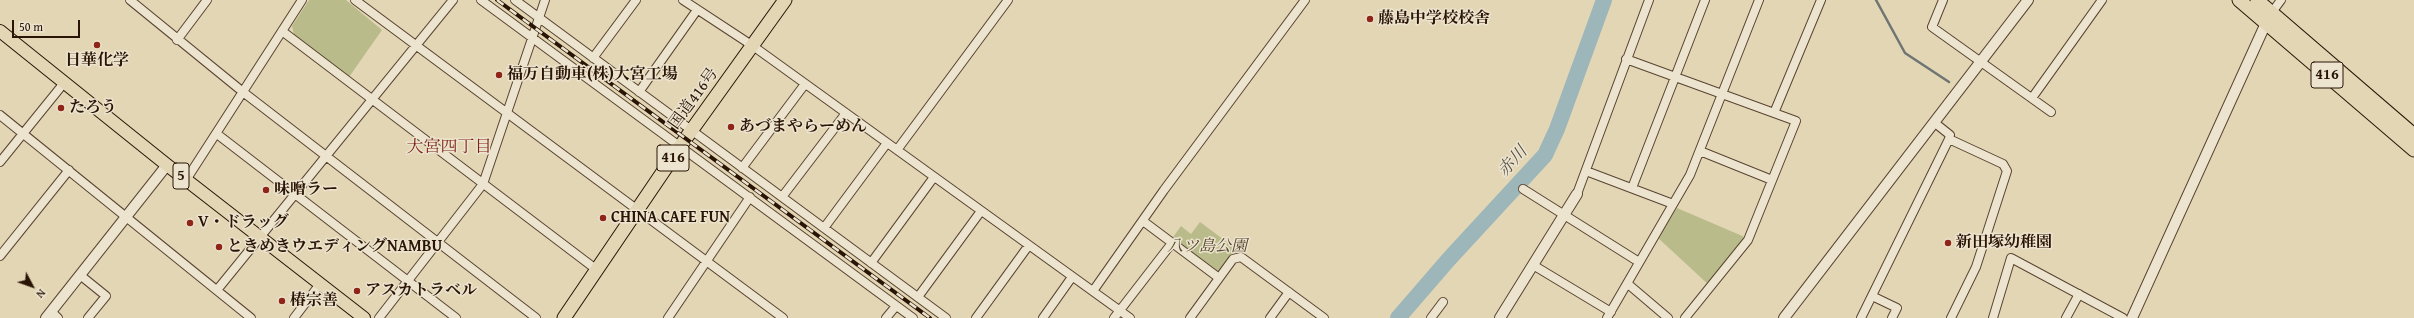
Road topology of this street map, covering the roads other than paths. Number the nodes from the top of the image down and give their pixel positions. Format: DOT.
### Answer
graph roads {
  1 [pos="130,0"];
  2 [pos="207,0"];
  3 [pos="302,0"];
  4 [pos="355,0"];
  5 [pos="453,0"];
  6 [pos="481,0"];
  7 [pos="515,0"];
  8 [pos="545,0"];
  9 [pos="636,0"];
  10 [pos="683,0"];
  11 [pos="785,0"];
  12 [pos="1008,0"];
  13 [pos="1305,0"];
  14 [pos="1649,0"];
  15 [pos="1705,0"];
  16 [pos="1759,0"];
  17 [pos="1821,0"];
  18 [pos="1943,0"];
  19 [pos="2028,0"];
  20 [pos="2102,0"];
  21 [pos="2239,0"];
  22 [pos="2256,0"];
  23 [pos="2281,0"];
  24 [pos="696,10"];
  25 [pos="2269,18"];
  26 [pos="540,19"];
  27 [pos="0,31"];
  28 [pos="282,31"];
  29 [pos="534,39"];
  30 [pos="177,40"];
  31 [pos="417,46"];
  32 [pos="753,46"];
  33 [pos="593,58"];
  34 [pos="1626,58"];
  35 [pos="1981,62"];
  36 [pos="1675,77"];
  37 [pos="64,83"];
  38 [pos="805,84"];
  39 [pos="243,92"];
  40 [pos="639,92"];
  41 [pos="1722,94"];
  42 [pos="2032,98"];
  43 [pos="373,100"];
  44 [pos="2052,112"];
  45 [pos="508,113"];
  46 [pos="846,113"];
  47 [pos="1774,113"];
  48 [pos="0,115"];
  49 [pos="1935,122"];
  50 [pos="691,130"];
  51 [pos="22,133"];
  52 [pos="217,134"];
  53 [pos="2414,135"];
  54 [pos="1949,139"];
  55 [pos="887,143"];
  56 [pos="680,148"];
  57 [pos="897,150"];
  58 [pos="2414,150"];
  59 [pos="1700,151"];
  60 [pos="328,155"];
  61 [pos="0,162"];
  62 [pos="167,165"];
  63 [pos="742,168"];
  64 [pos="69,170"];
  65 [pos="1586,171"];
  66 [pos="934,177"];
  67 [pos="186,180"];
  68 [pos="1772,180"];
  69 [pos="483,184"];
  70 [pos="1632,188"];
  71 [pos="1523,189"];
  72 [pos="296,194"];
  73 [pos="1577,194"];
  74 [pos="782,197"];
  75 [pos="750,198"];
  76 [pos="1673,204"];
  77 [pos="638,210"];
  78 [pos="981,211"];
  79 [pos="1565,216"];
  80 [pos="126,217"];
  81 [pos="1143,222"];
  82 [pos="824,228"];
  83 [pos="260,238"];
  84 [pos="438,241"];
  85 [pos="1172,243"];
  86 [pos="1029,245"];
  87 [pos="0,256"];
  88 [pos="707,261"];
  89 [pos="871,262"];
  90 [pos="1639,262"];
  91 [pos="1533,265"];
  92 [pos="597,270"];
  93 [pos="80,275"];
  94 [pos="1072,277"];
  95 [pos="1220,278"];
  96 [pos="408,280"];
  97 [pos="320,284"];
  98 [pos="1628,284"];
  99 [pos="217,290"];
  100 [pos="1093,291"];
  101 [pos="1288,292"];
  102 [pos="2079,294"];
  103 [pos="1872,296"];
  104 [pos="918,297"];
  105 [pos="1443,302"];
  106 [pos="896,306"];
  107 [pos="1120,311"];
  108 [pos="1609,315"];
  109 [pos="52,316"];
  110 [pos="358,316"];
  111 [pos="779,317"];
  112 [pos="88,318"];
  113 [pos="251,318"];
  114 [pos="294,318"];
  115 [pos="379,318"];
  116 [pos="456,318"];
  117 [pos="536,318"];
  118 [pos="564,318"];
  119 [pos="668,318"];
  120 [pos="886,318"];
  121 [pos="912,318"];
  122 [pos="946,318"];
  123 [pos="976,318"];
  124 [pos="1043,318"];
  125 [pos="1114,318"];
  126 [pos="1130,318"];
  127 [pos="1190,318"];
  128 [pos="1270,318"];
  129 [pos="1324,318"];
  130 [pos="1431,318"];
  131 [pos="1500,318"];
  132 [pos="1668,318"];
  133 [pos="1684,318"];
  134 [pos="1784,318"];
  135 [pos="1861,318"];
  136 [pos="1892,318"];
  137 [pos="1951,318"];
  138 [pos="1993,318"];
  139 [pos="2066,318"];
  140 [pos="2123,318"];
  141 [pos="2132,318"];
  1 -- 30 [label="street"];
  2 -- 30 [label="street"];
  3 -- 28 [label="street"];
  4 -- 31 [label="street"];
  5 -- 31 [label="street"];
  6 -- 29 [label="street"];
  7 -- 26 [label="street"];
  8 -- 26 [label="street"];
  9 -- 33 [label="street"];
  10 -- 24 [label="street"];
  11 -- 32 [label="highway, 国道416号 / 416"];
  12 -- 57 [label="street"];
  13 -- 81 [label="street"];
  14 -- 34 [label="street"];
  15 -- 36 [label="street"];
  16 -- 41 [label="street"];
  17 -- 47 [label="street"];
  18 -- 35 [label="street"];
  19 -- 35 [label="street"];
  20 -- 42 [label="street"];
  21 -- 25 [label="highway, 416"];
  22 -- 25 [label="highway, 416"];
  23 -- 25 [label="street"];
  24 -- 32 [label="street"];
  24 -- 40 [label="street"];
  25 -- 53 [label="highway, 416"];
  25 -- 58 [label="highway, 416"];
  25 -- 141 [label="street"];
  26 -- 29 [label="street"];
  26 -- 33 [label="street"];
  27 -- 37 [label="main road, 5"];
  28 -- 39 [label="street"];
  28 -- 43 [label="street"];
  29 -- 45 [label="street"];
  29 -- 56 [label="street"];
  30 -- 39 [label="street"];
  31 -- 43 [label="street"];
  31 -- 45 [label="street"];
  32 -- 38 [label="street"];
  32 -- 50 [label="highway, 国道416号 / 416"];
  33 -- 40 [label="street"];
  34 -- 36 [label="street"];
  34 -- 65 [label="street"];
  35 -- 42 [label="street"];
  35 -- 49 [label="street"];
  36 -- 41 [label="street"];
  36 -- 70 [label="street"];
  37 -- 51 [label="street"];
  37 -- 62 [label="main road, 5"];
  38 -- 46 [label="street"];
  38 -- 63 [label="street"];
  39 -- 52 [label="street"];
  39 -- 60 [label="street"];
  40 -- 50 [label="street"];
  41 -- 47 [label="street"];
  41 -- 59 [label="street"];
  42 -- 44 [label="street"];
  43 -- 60 [label="street"];
  43 -- 69 [label="street"];
  45 -- 69 [label="street"];
  45 -- 77 [label="street"];
  46 -- 55 [label="street"];
  46 -- 74 [label="street"];
  47 -- 68 [label="street"];
  48 -- 51 [label="street"];
  49 -- 54 [label="street"];
  49 -- 134 [label="street"];
  50 -- 56 [label="highway, 国道416号 / 416"];
  50 -- 63 [label="street"];
  51 -- 61 [label="street"];
  51 -- 64 [label="street"];
  52 -- 67 [label="street"];
  52 -- 72 [label="street"];
  54 -- 103 [label="street"];
  54 -- 137 [label="street"];
  55 -- 57 [label="street"];
  55 -- 82 [label="street"];
  56 -- 75 [label="street"];
  56 -- 77 [label="highway, 国道416号 / 416"];
  57 -- 66 [label="street"];
  59 -- 68 [label="street"];
  59 -- 76 [label="street"];
  60 -- 72 [label="street"];
  60 -- 84 [label="street"];
  62 -- 67 [label="main road, 5"];
  62 -- 80 [label="street"];
  63 -- 74 [label="street"];
  64 -- 80 [label="street"];
  64 -- 87 [label="street"];
  65 -- 70 [label="street"];
  65 -- 73 [label="street"];
  66 -- 78 [label="street"];
  66 -- 89 [label="street"];
  67 -- 83 [label="main road, 5"];
  68 -- 133 [label="street"];
  69 -- 84 [label="street"];
  69 -- 92 [label="street"];
  70 -- 76 [label="street"];
  71 -- 79 [label="street"];
  72 -- 83 [label="street"];
  72 -- 96 [label="street"];
  73 -- 79 [label="street"];
  74 -- 82 [label="street"];
  75 -- 88 [label="street"];
  75 -- 106 [label="street"];
  76 -- 90 [label="street"];
  77 -- 88 [label="street"];
  77 -- 92 [label="highway, 国道416号 / 416"];
  78 -- 86 [label="street"];
  78 -- 104 [label="street"];
  79 -- 90 [label="street"];
  79 -- 91 [label="street"];
  80 -- 93 [label="street"];
  80 -- 99 [label="street"];
  81 -- 85 [label="street"];
  81 -- 100 [label="street"];
  82 -- 89 [label="street"];
  83 -- 97 [label="main road, 5"];
  83 -- 99 [label="street"];
  84 -- 96 [label="street"];
  84 -- 117 [label="street"];
  85 -- 95 [label="street"];
  85 -- 107 [label="street"];
  86 -- 94 [label="street"];
  86 -- 123 [label="street"];
  88 -- 111 [label="street"];
  88 -- 119 [label="street"];
  89 -- 104 [label="street"];
  90 -- 98 [label="street"];
  91 -- 108 [label="street"];
  91 -- 131 [label="street"];
  92 -- 118 [label="highway, 国道416号 / 416"];
  93 -- 109 [label="street"];
  93 -- 112 [label="street"];
  94 -- 100 [label="street"];
  94 -- 124 [label="street"];
  95 -- 101 [label="street"];
  95 -- 127 [label="street"];
  96 -- 115 [label="street"];
  96 -- 116 [label="street"];
  97 -- 110 [label="main road, 5"];
  97 -- 114 [label="street"];
  98 -- 108 [label="street"];
  98 -- 132 [label="street"];
  99 -- 113 [label="street"];
  100 -- 107 [label="street"];
  101 -- 128 [label="street"];
  101 -- 129 [label="street"];
  102 -- 138 [label="street"];
  102 -- 139 [label="street"];
  102 -- 140 [label="street"];
  103 -- 135 [label="street"];
  103 -- 136 [label="street"];
  104 -- 122 [label="street"];
  105 -- 130 [label="street"];
  106 -- 120 [label="street"];
  106 -- 121 [label="street"];
  107 -- 125 [label="street"];
  107 -- 126 [label="street"];
}
